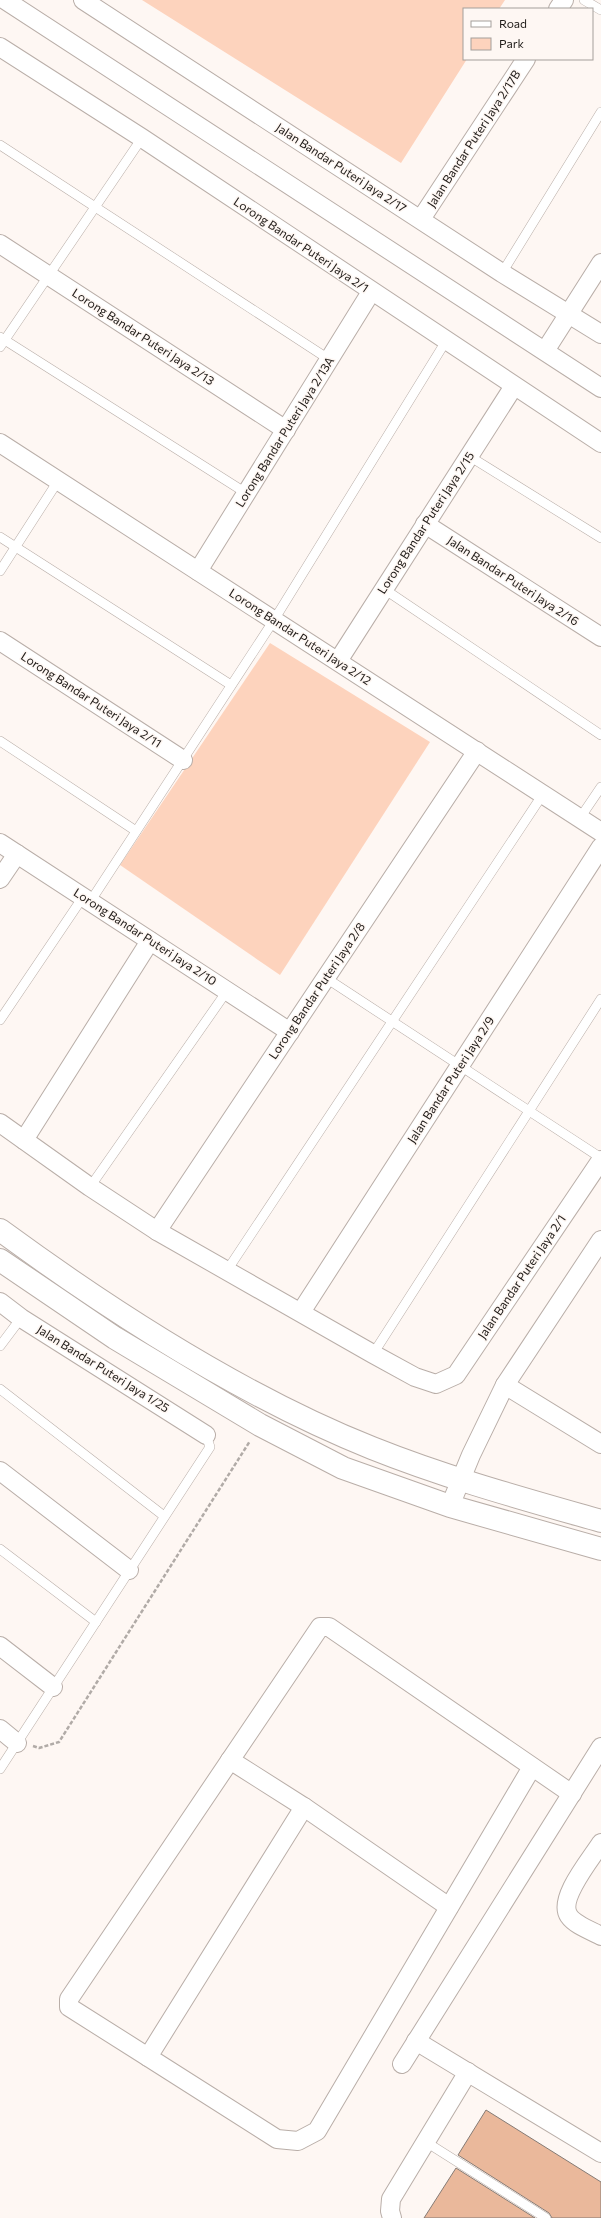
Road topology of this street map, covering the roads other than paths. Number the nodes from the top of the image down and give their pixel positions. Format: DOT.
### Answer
graph roads {
  1 [pos="5,0"];
  2 [pos="83,0"];
  3 [pos="584,0"];
  4 [pos="601,10"];
  5 [pos="0,48"];
  6 [pos="525,60"];
  7 [pos="601,112"];
  8 [pos="142,138"];
  9 [pos="0,145"];
  10 [pos="94,207"];
  11 [pos="421,219"];
  12 [pos="0,244"];
  13 [pos="601,263"];
  14 [pos="502,273"];
  15 [pos="48,275"];
  16 [pos="371,292"];
  17 [pos="569,313"];
  18 [pos="601,334"];
  19 [pos="446,341"];
  20 [pos="2,342"];
  21 [pos="545,351"];
  22 [pos="330,360"];
  23 [pos="514,386"];
  24 [pos="601,388"];
  25 [pos="286,430"];
  26 [pos="0,443"];
  27 [pos="601,443"];
  28 [pos="469,456"];
  29 [pos="58,481"];
  30 [pos="246,493"];
  31 [pos="425,524"];
  32 [pos="0,537"];
  33 [pos="601,538"];
  34 [pos="16,547"];
  35 [pos="0,571"];
  36 [pos="198,571"];
  37 [pos="384,589"];
  38 [pos="274,620"];
  39 [pos="601,637"];
  40 [pos="0,641"];
  41 [pos="338,661"];
  42 [pos="231,685"];
  43 [pos="601,735"];
  44 [pos="0,741"];
  45 [pos="477,751"];
  46 [pos="183,760"];
  47 [pos="601,787"];
  48 [pos="543,794"];
  49 [pos="580,818"];
  50 [pos="136,831"];
  51 [pos="601,832"];
  52 [pos="0,843"];
  53 [pos="601,847"];
  54 [pos="17,854"];
  55 [pos="0,879"];
  56 [pos="86,899"];
  57 [pos="150,941"];
  58 [pos="326,978"];
  59 [pos="227,991"];
  60 [pos="601,999"];
  61 [pos="0,1020"];
  62 [pos="391,1021"];
  63 [pos="290,1032"];
  64 [pos="460,1066"];
  65 [pos="529,1111"];
  66 [pos="0,1123"];
  67 [pos="24,1140"];
  68 [pos="601,1159"];
  69 [pos="90,1187"];
  70 [pos="0,1230"];
  71 [pos="157,1231"];
  72 [pos="601,1240"];
  73 [pos="0,1260"];
  74 [pos="226,1272"];
  75 [pos="0,1302"];
  76 [pos="300,1312"];
  77 [pos="21,1318"];
  78 [pos="0,1346"];
  79 [pos="373,1354"];
  80 [pos="505,1385"];
  81 [pos="0,1389"];
  82 [pos="206,1435"];
  83 [pos="601,1444"];
  84 [pos="0,1471"];
  85 [pos="460,1479"];
  86 [pos="450,1506"];
  87 [pos="164,1516"];
  88 [pos="601,1521"];
  89 [pos="0,1548"];
  90 [pos="601,1548"];
  91 [pos="129,1570"];
  92 [pos="96,1622"];
  93 [pos="0,1646"];
  94 [pos="53,1687"];
  95 [pos="0,1729"];
  96 [pos="17,1743"];
  97 [pos="601,1747"];
  98 [pos="230,1760"];
  99 [pos="532,1767"];
  100 [pos="0,1769"];
  101 [pos="572,1794"];
  102 [pos="304,1807"];
  103 [pos="601,1843"];
  104 [pos="449,1907"];
  105 [pos="601,1936"];
  106 [pos="416,2041"];
  107 [pos="148,2057"];
  108 [pos="402,2064"];
  109 [pos="468,2072"];
  110 [pos="426,2142"];
  111 [pos="601,2153"];
  112 [pos="392,2218"];
  113 [pos="546,2218"];
  1 -- 21 [label="street"];
  2 -- 11 [label="street, Jalan Bandar Puteri Jaya 2/17"];
  3 -- 4 [label="lane"];
  5 -- 8 [label="street, Lorong Bandar Puteri Jaya 2/1"];
  6 -- 11 [label="street, Jalan Bandar Puteri Jaya 2/17B"];
  7 -- 14 [label="lane"];
  8 -- 10 [label="lane"];
  8 -- 16 [label="street, Lorong Bandar Puteri Jaya 2/1"];
  9 -- 10 [label="lane"];
  10 -- 15 [label="lane"];
  10 -- 22 [label="lane"];
  11 -- 14 [label="street, Jalan Bandar Puteri Jaya 2/17"];
  12 -- 15 [label="street, Lorong Bandar Puteri Jaya 2/13"];
  13 -- 17 [label="street"];
  14 -- 17 [label="street, Jalan Bandar Puteri Jaya 2/17"];
  15 -- 20 [label="lane"];
  15 -- 25 [label="street, Lorong Bandar Puteri Jaya 2/13"];
  16 -- 19 [label="street, Lorong Bandar Puteri Jaya 2/1"];
  16 -- 22 [label="street, Lorong Bandar Puteri Jaya 2/13A"];
  17 -- 18 [label="street, Jalan Bandar Puteri Jaya 2/17"];
  17 -- 21 [label="street"];
  19 -- 23 [label="street, Lorong Bandar Puteri Jaya 2/1"];
  19 -- 38 [label="lane"];
  20 -- 30 [label="lane"];
  21 -- 24 [label="street"];
  22 -- 25 [label="street, Lorong Bandar Puteri Jaya 2/13A"];
  23 -- 27 [label="street, Lorong Bandar Puteri Jaya 2/1"];
  23 -- 28 [label="street, Lorong Bandar Puteri Jaya 2/15"];
  25 -- 30 [label="street, Lorong Bandar Puteri Jaya 2/13A"];
  26 -- 29 [label="street, Lorong Bandar Puteri Jaya 2/12"];
  28 -- 31 [label="street, Lorong Bandar Puteri Jaya 2/15"];
  28 -- 33 [label="lane"];
  29 -- 34 [label="lane"];
  29 -- 36 [label="street, Lorong Bandar Puteri Jaya 2/12"];
  30 -- 36 [label="street, Lorong Bandar Puteri Jaya 2/13A"];
  31 -- 37 [label="street, Lorong Bandar Puteri Jaya 2/15"];
  31 -- 39 [label="street, Jalan Bandar Puteri Jaya 2/16"];
  32 -- 34 [label="lane"];
  34 -- 35 [label="lane"];
  34 -- 42 [label="lane"];
  36 -- 38 [label="street, Lorong Bandar Puteri Jaya 2/12"];
  37 -- 41 [label="street, Lorong Bandar Puteri Jaya 2/15"];
  37 -- 43 [label="lane"];
  38 -- 41 [label="street, Lorong Bandar Puteri Jaya 2/12"];
  38 -- 42 [label="lane"];
  40 -- 46 [label="street, Lorong Bandar Puteri Jaya 2/11"];
  41 -- 45 [label="street, Lorong Bandar Puteri Jaya 2/12"];
  42 -- 46 [label="lane"];
  44 -- 50 [label="lane"];
  45 -- 48 [label="street, Lorong Bandar Puteri Jaya 2/12"];
  45 -- 58 [label="street, Lorong Bandar Puteri Jaya 2/8"];
  46 -- 50 [label="lane"];
  47 -- 49 [label="lane"];
  48 -- 49 [label="street, Lorong Bandar Puteri Jaya 2/12"];
  48 -- 62 [label="lane"];
  49 -- 51 [label="street, Lorong Bandar Puteri Jaya 2/12"];
  50 -- 56 [label="lane"];
  52 -- 54 [label="street, Lorong Bandar Puteri Jaya 2/10"];
  53 -- 64 [label="street, Jalan Bandar Puteri Jaya 2/9"];
  54 -- 55 [label="street"];
  54 -- 56 [label="street, Lorong Bandar Puteri Jaya 2/10"];
  56 -- 57 [label="street, Lorong Bandar Puteri Jaya 2/10"];
  56 -- 61 [label="lane"];
  57 -- 59 [label="street, Lorong Bandar Puteri Jaya 2/10"];
  57 -- 67 [label="street"];
  58 -- 62 [label="lane"];
  58 -- 63 [label="street, Lorong Bandar Puteri Jaya 2/8"];
  59 -- 63 [label="street, Lorong Bandar Puteri Jaya 2/10"];
  59 -- 69 [label="lane"];
  60 -- 65 [label="lane"];
  62 -- 64 [label="lane"];
  62 -- 74 [label="lane"];
  63 -- 71 [label="street, Lorong Bandar Puteri Jaya 2/8"];
  64 -- 65 [label="lane"];
  64 -- 76 [label="street, Jalan Bandar Puteri Jaya 2/9"];
  65 -- 68 [label="lane"];
  65 -- 79 [label="lane"];
  66 -- 67 [label="street"];
  67 -- 69 [label="street"];
  68 -- 79 [label="street, Jalan Bandar Puteri Jaya 2/1"];
  69 -- 71 [label="street"];
  70 -- 85 [label="street"];
  71 -- 74 [label="street"];
  72 -- 80 [label="street"];
  73 -- 86 [label="street"];
  74 -- 76 [label="street"];
  75 -- 77 [label="street, Jalan Bandar Puteri Jaya 1/25"];
  76 -- 79 [label="street"];
  77 -- 78 [label="lane"];
  77 -- 82 [label="street, Jalan Bandar Puteri Jaya 1/25"];
  80 -- 83 [label="street"];
  80 -- 85 [label="street"];
  81 -- 87 [label="lane"];
  82 -- 87 [label="lane"];
  84 -- 91 [label="street"];
  85 -- 86 [label="street"];
  85 -- 88 [label="street"];
  86 -- 90 [label="street"];
  87 -- 91 [label="lane"];
  89 -- 92 [label="lane"];
  91 -- 92 [label="lane"];
  92 -- 94 [label="lane"];
  93 -- 94 [label="street"];
  94 -- 96 [label="lane"];
  95 -- 96 [label="street"];
  96 -- 100 [label="lane"];
  97 -- 101 [label="street"];
  98 -- 99 [label="street"];
  98 -- 102 [label="street"];
  98 -- 107 [label="street"];
  99 -- 101 [label="street"];
  99 -- 104 [label="street"];
  101 -- 106 [label="street"];
  102 -- 104 [label="street"];
  102 -- 107 [label="street"];
  103 -- 105 [label="street"];
  104 -- 107 [label="street"];
  106 -- 108 [label="street"];
  106 -- 109 [label="street"];
  109 -- 110 [label="street"];
  109 -- 111 [label="street"];
  110 -- 112 [label="street"];
  110 -- 113 [label="lane"];
}
